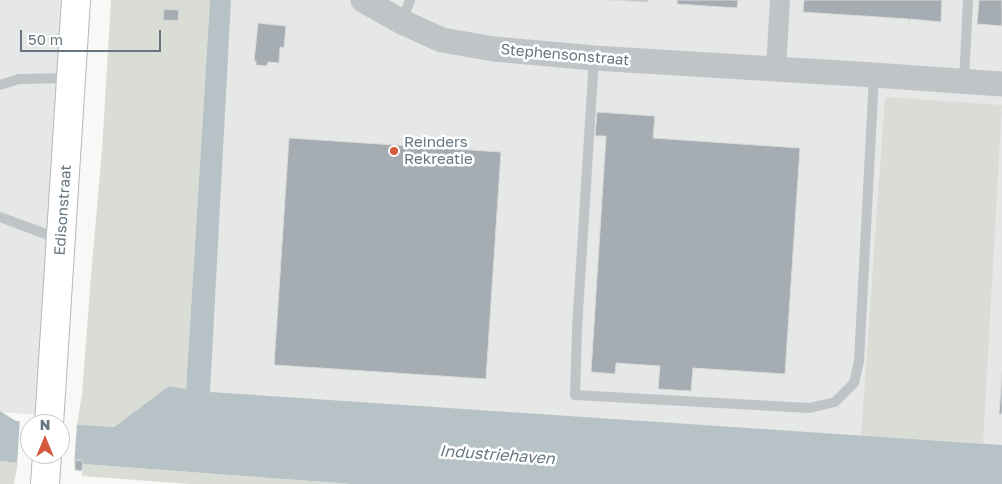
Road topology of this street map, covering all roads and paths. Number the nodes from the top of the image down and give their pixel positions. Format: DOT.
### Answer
graph roads {
  1 [pos="76,0"];
  2 [pos="363,0"];
  3 [pos="780,0"];
  4 [pos="968,0"];
  5 [pos="406,11"];
  6 [pos="594,58"];
  7 [pos="776,69"];
  8 [pos="874,75"];
  9 [pos="72,78"];
  10 [pos="964,82"];
  11 [pos="1002,84"];
  12 [pos="0,85"];
  13 [pos="0,217"];
  14 [pos="61,238"];
  15 [pos="50,414"];
  1 -- 9 [label="main road, Edisonstraat"];
  2 -- 5 [label="street, Stephensonstraat"];
  3 -- 7 [label="street"];
  4 -- 10 [label="lane"];
  5 -- 6 [label="street, Stephensonstraat"];
  6 -- 7 [label="street, Stephensonstraat"];
  6 -- 8 [label="lane"];
  7 -- 8 [label="street, Stephensonstraat"];
  8 -- 10 [label="street, Stephensonstraat"];
  9 -- 12 [label="lane"];
  9 -- 14 [label="main road, Edisonstraat"];
  10 -- 11 [label="street, Stephensonstraat"];
  13 -- 14 [label="lane"];
  14 -- 15 [label="main road, Edisonstraat"];
}
